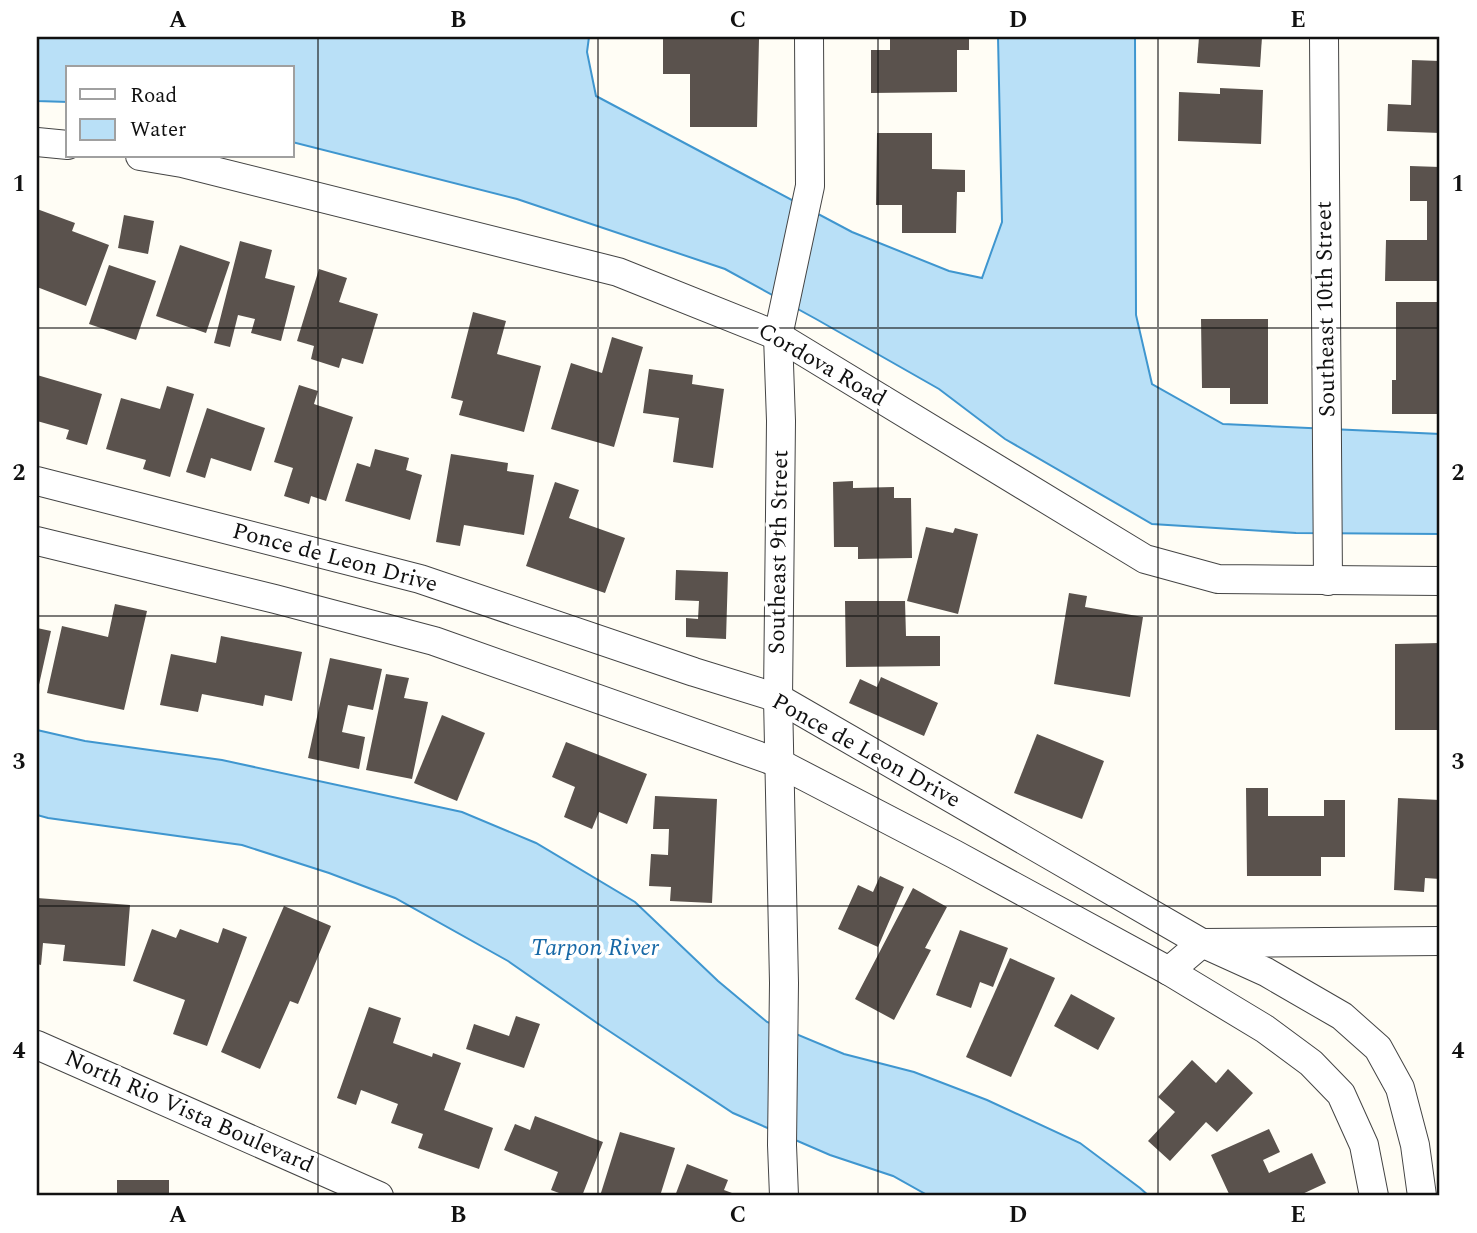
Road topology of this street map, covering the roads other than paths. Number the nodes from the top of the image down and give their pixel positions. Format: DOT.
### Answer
graph roads {
  1 [pos="809,37"];
  2 [pos="1324,37"];
  3 [pos="37,142"];
  4 [pos="66,145"];
  5 [pos="152,158"];
  6 [pos="778,336"];
  7 [pos="37,481"];
  8 [pos="37,541"];
  9 [pos="1328,581"];
  10 [pos="1440,581"];
  11 [pos="778,698"];
  12 [pos="779,763"];
  13 [pos="1440,941"];
  14 [pos="1202,943"];
  15 [pos="1169,971"];
  16 [pos="37,1045"];
  17 [pos="379,1196"];
  18 [pos="784,1196"];
  19 [pos="1374,1196"];
  20 [pos="1422,1196"];
  1 -- 6 [label="street, Southeast 9th Street"];
  2 -- 9 [label="street, Southeast 10th Street"];
  3 -- 4 [label="street"];
  5 -- 6 [label="street, Cordova Road"];
  6 -- 9 [label="street, Cordova Road"];
  6 -- 11 [label="street, Southeast 9th Street"];
  7 -- 11 [label="street, Ponce de Leon Drive"];
  8 -- 12 [label="street"];
  9 -- 10 [label="street, Cordova Road"];
  11 -- 12 [label="street, Southeast 9th Street"];
  11 -- 14 [label="street, Ponce de Leon Drive"];
  12 -- 15 [label="street"];
  12 -- 18 [label="street, Southeast 9th Street"];
  13 -- 14 [label="street"];
  14 -- 15 [label="street"];
  14 -- 20 [label="street, Ponce de Leon Drive"];
  15 -- 19 [label="street"];
  16 -- 17 [label="street, North Rio Vista Boulevard"];
}
